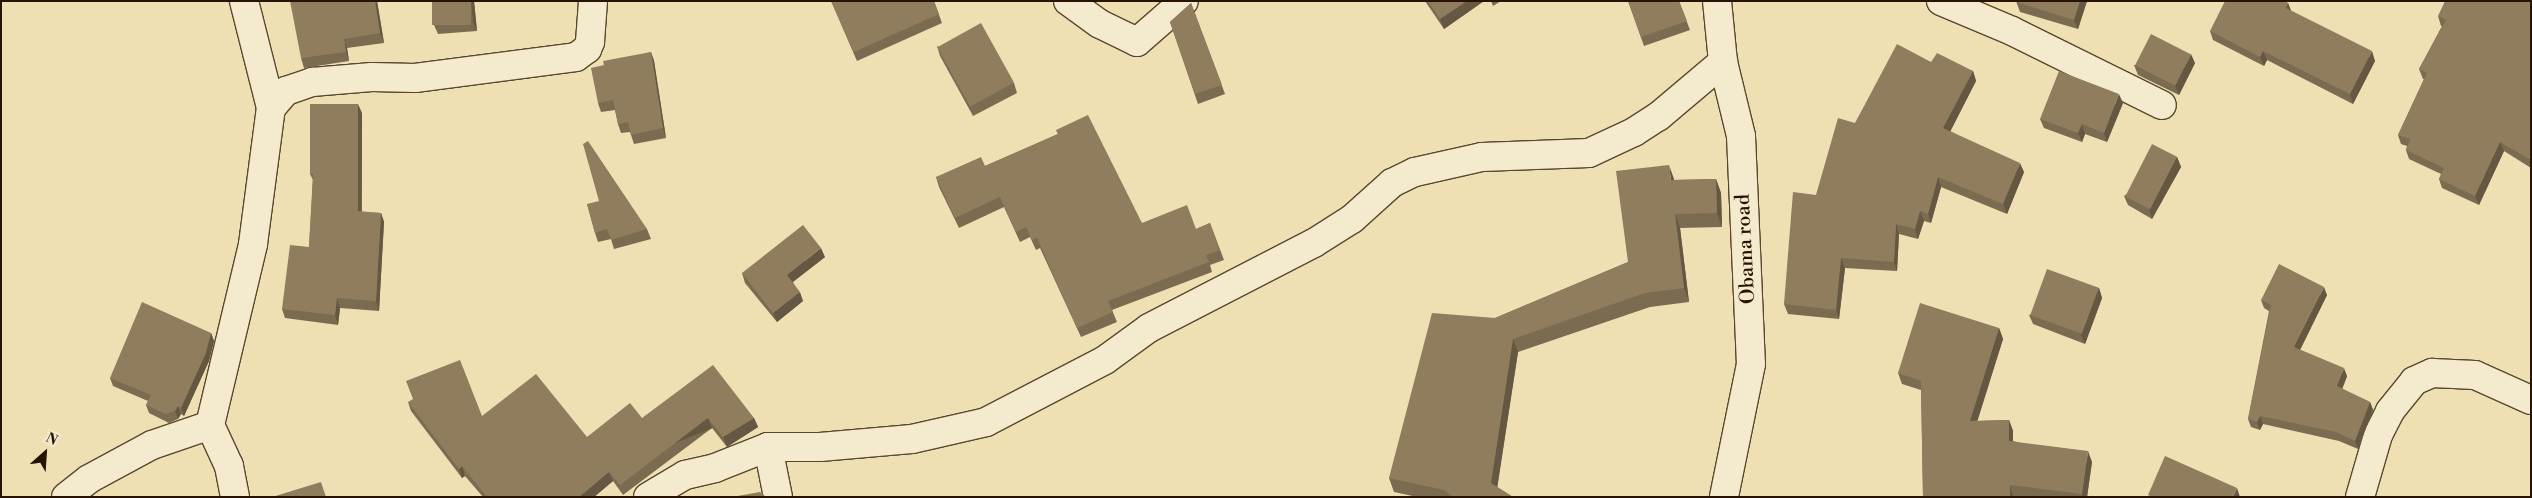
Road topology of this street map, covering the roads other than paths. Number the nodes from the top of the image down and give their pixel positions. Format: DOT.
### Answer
graph roads {
  1 [pos="244,1"];
  2 [pos="594,1"];
  3 [pos="1068,1"];
  4 [pos="1184,1"];
  5 [pos="1717,1"];
  6 [pos="1941,1"];
  7 [pos="1723,62"];
  8 [pos="2162,105"];
  9 [pos="271,108"];
  10 [pos="2531,400"];
  11 [pos="210,425"];
  12 [pos="768,447"];
  13 [pos="66,497"];
  14 [pos="235,497"];
  15 [pos="648,497"];
  16 [pos="778,497"];
  17 [pos="1724,497"];
  18 [pos="2360,497"];
  1 -- 9 [label="street"];
  2 -- 9 [label="street"];
  3 -- 4 [label="street"];
  5 -- 7 [label="street, Obama road"];
  6 -- 8 [label="street"];
  7 -- 12 [label="street"];
  7 -- 17 [label="street, Obama road"];
  9 -- 11 [label="street"];
  10 -- 18 [label="street"];
  11 -- 13 [label="street"];
  11 -- 14 [label="street"];
  12 -- 15 [label="street"];
  12 -- 16 [label="street"];
}
